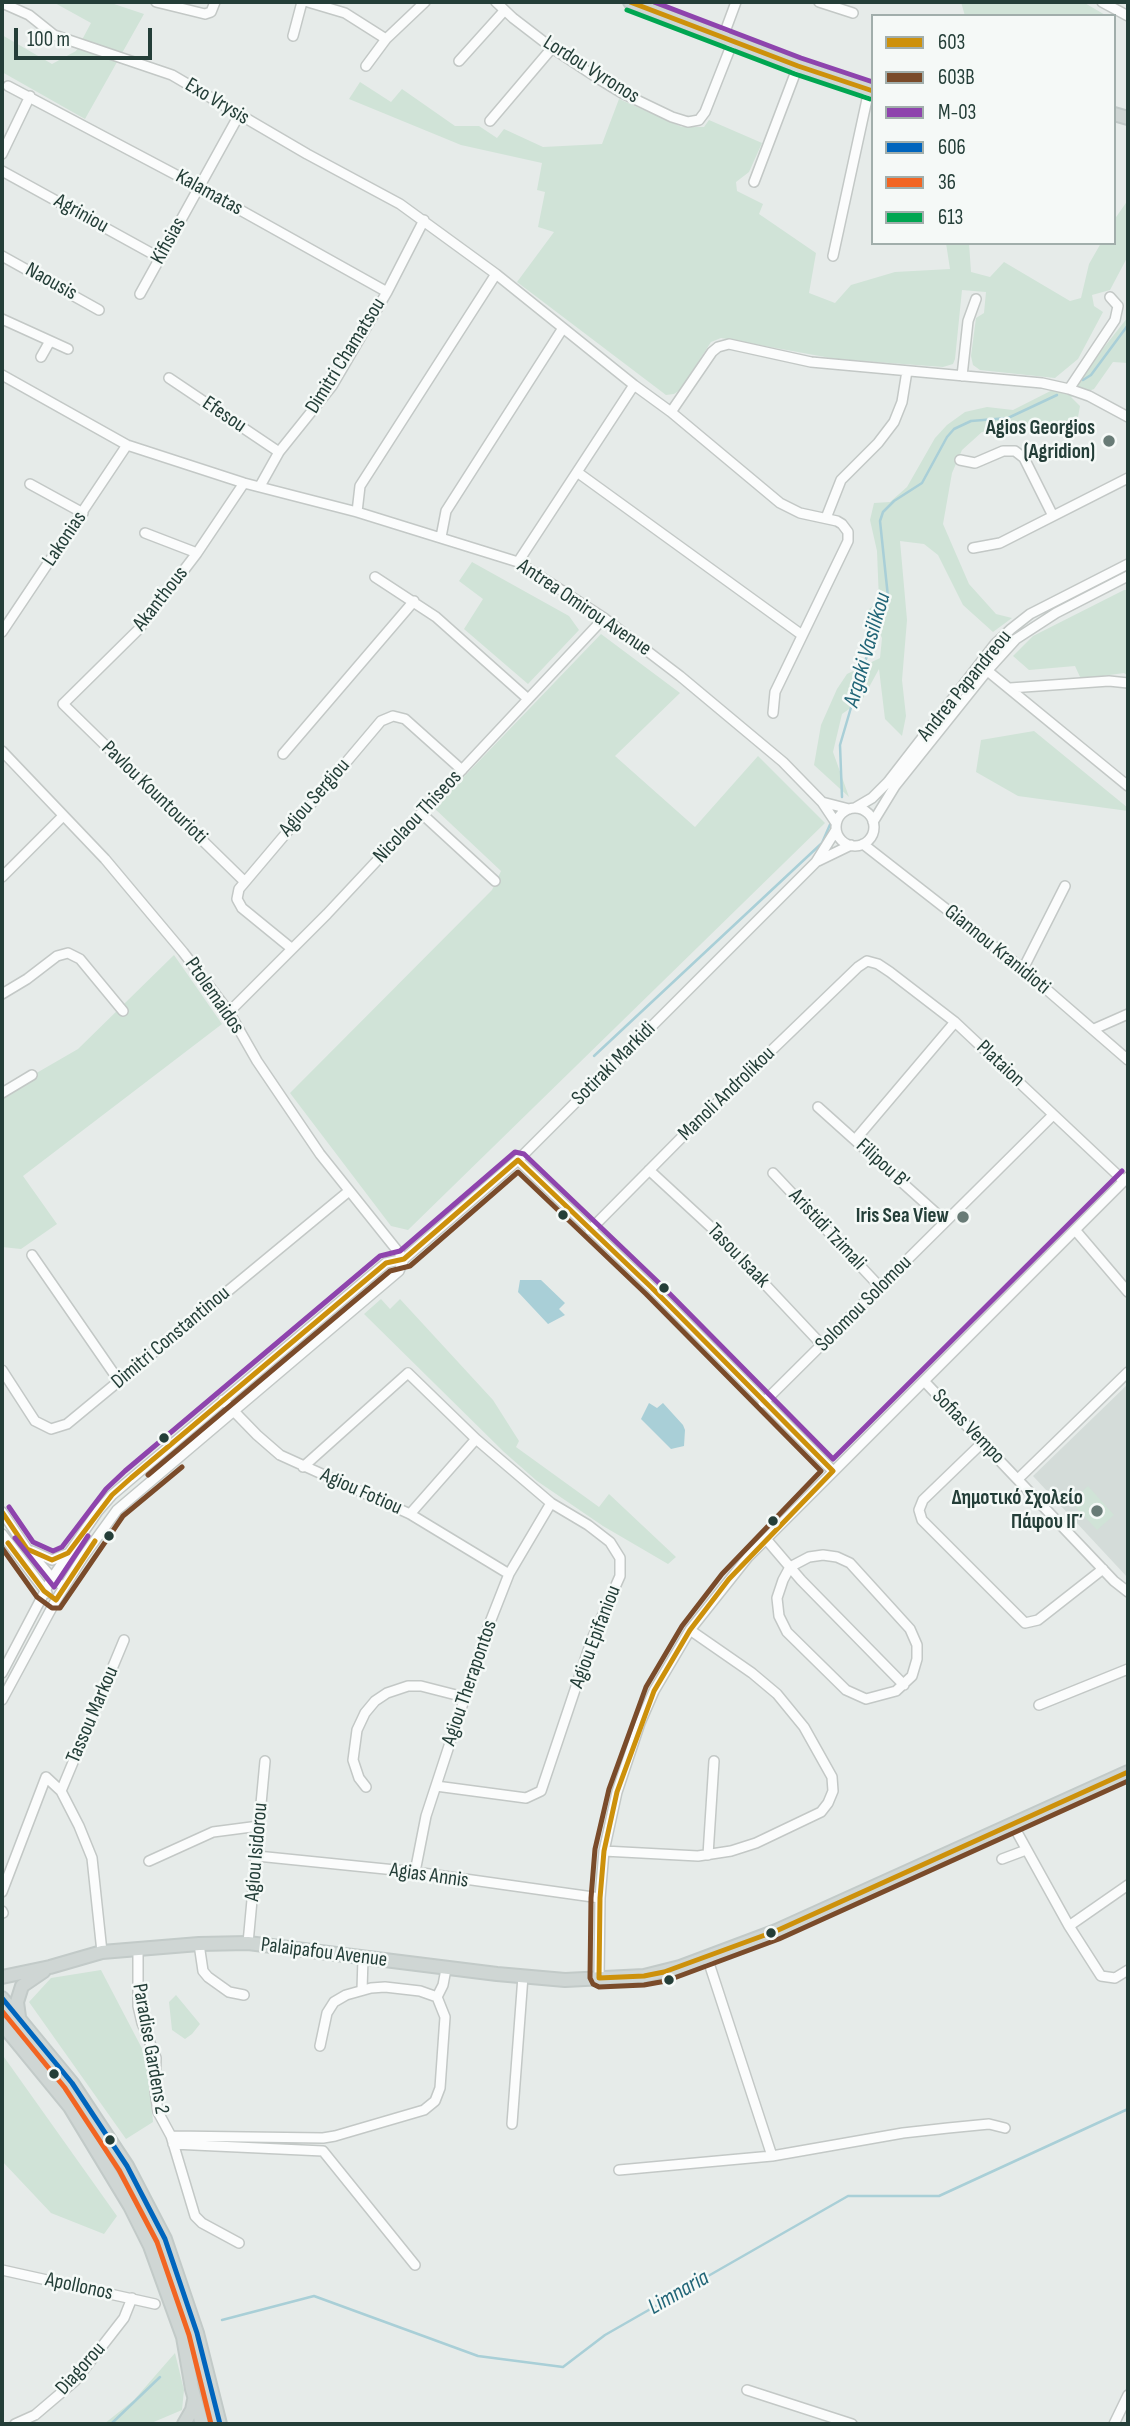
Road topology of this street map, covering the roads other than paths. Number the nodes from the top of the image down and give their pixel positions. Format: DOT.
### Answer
graph roads {
  1 [pos="156,2"];
  2 [pos="215,2"];
  3 [pos="302,2"];
  4 [pos="308,2"];
  5 [pos="425,2"];
  6 [pos="496,2"];
  7 [pos="631,2"];
  8 [pos="736,2"];
  9 [pos="819,2"];
  10 [pos="1102,2"];
  11 [pos="2,3"];
  12 [pos="170,4"];
  13 [pos="504,11"];
  14 [pos="853,13"];
  15 [pos="1128,16"];
  16 [pos="293,36"];
  17 [pos="386,39"];
  18 [pos="728,39"];
  19 [pos="552,48"];
  20 [pos="459,61"];
  21 [pos="366,66"];
  22 [pos="798,66"];
  23 [pos="9,86"];
  24 [pos="871,91"];
  25 [pos="30,96"];
  26 [pos="239,116"];
  27 [pos="490,121"];
  28 [pos="2,154"];
  29 [pos="2,171"];
  30 [pos="754,182"];
  31 [pos="199,187"];
  32 [pos="424,220"];
  33 [pos="2,256"];
  34 [pos="832,256"];
  35 [pos="160,258"];
  36 [pos="496,274"];
  37 [pos="387,292"];
  38 [pos="140,294"];
  39 [pos="1110,297"];
  40 [pos="976,299"];
  41 [pos="99,310"];
  42 [pos="2,319"];
  43 [pos="563,328"];
  44 [pos="50,341"];
  45 [pos="68,349"];
  46 [pos="41,357"];
  47 [pos="906,371"];
  48 [pos="2,374"];
  49 [pos="962,376"];
  50 [pos="169,378"];
  51 [pos="634,385"];
  52 [pos="1069,389"];
  53 [pos="671,412"];
  54 [pos="1128,417"];
  55 [pos="127,445"];
  56 [pos="279,452"];
  57 [pos="960,460"];
  58 [pos="577,471"];
  59 [pos="1128,478"];
  60 [pos="244,483"];
  61 [pos="30,484"];
  62 [pos="260,486"];
  63 [pos="357,512"];
  64 [pos="83,513"];
  65 [pos="1053,516"];
  66 [pos="826,518"];
  67 [pos="145,533"];
  68 [pos="441,537"];
  69 [pos="974,548"];
  70 [pos="197,553"];
  71 [pos="518,562"];
  72 [pos="1128,564"];
  73 [pos="1128,576"];
  74 [pos="375,577"];
  75 [pos="414,601"];
  76 [pos="604,618"];
  77 [pos="2,632"];
  78 [pos="802,635"];
  79 [pos="984,667"];
  80 [pos="1128,683"];
  81 [pos="1010,688"];
  82 [pos="528,699"];
  83 [pos="63,704"];
  84 [pos="773,713"];
  85 [pos="2,751"];
  86 [pos="283,754"];
  87 [pos="462,770"];
  88 [pos="1128,786"];
  89 [pos="822,802"];
  90 [pos="852,809"];
  91 [pos="421,813"];
  92 [pos="63,816"];
  93 [pos="873,822"];
  94 [pos="836,826"];
  95 [pos="863,844"];
  96 [pos="851,845"];
  97 [pos="816,862"];
  98 [pos="2,877"];
  99 [pos="244,881"];
  100 [pos="495,881"];
  101 [pos="1065,886"];
  102 [pos="291,948"];
  103 [pos="867,961"];
  104 [pos="1023,969"];
  105 [pos="2,993"];
  106 [pos="122,1011"];
  107 [pos="229,1012"];
  108 [pos="1128,1014"];
  109 [pos="955,1022"];
  110 [pos="1094,1029"];
  111 [pos="1128,1060"];
  112 [pos="32,1075"];
  113 [pos="2,1093"];
  114 [pos="818,1107"];
  115 [pos="1053,1115"];
  116 [pos="855,1140"];
  117 [pos="518,1160"];
  118 [pos="649,1170"];
  119 [pos="773,1173"];
  120 [pos="1126,1179"];
  121 [pos="349,1191"];
  122 [pos="946,1221"];
  123 [pos="590,1230"];
  124 [pos="1076,1231"];
  125 [pos="32,1255"];
  126 [pos="404,1259"];
  127 [pos="881,1288"];
  128 [pos="1128,1292"];
  129 [pos="822,1345"];
  130 [pos="2,1370"];
  131 [pos="1128,1372"];
  132 [pos="119,1381"];
  133 [pos="924,1381"];
  134 [pos="223,1400"];
  135 [pos="763,1403"];
  136 [pos="234,1411"];
  137 [pos="476,1439"];
  138 [pos="982,1443"];
  139 [pos="303,1467"];
  140 [pos="833,1471"];
  141 [pos="1018,1479"];
  142 [pos="551,1503"];
  143 [pos="2,1512"];
  144 [pos="410,1514"];
  145 [pos="2,1534"];
  146 [pos="766,1539"];
  147 [pos="27,1549"];
  148 [pos="68,1553"];
  149 [pos="790,1567"];
  150 [pos="1103,1569"];
  151 [pos="509,1574"];
  152 [pos="52,1578"];
  153 [pos="64,1587"];
  154 [pos="44,1591"];
  155 [pos="1128,1592"];
  156 [pos="56,1600"];
  157 [pos="690,1630"];
  158 [pos="124,1640"];
  159 [pos="1128,1669"];
  160 [pos="2,1673"];
  161 [pos="904,1685"];
  162 [pos="464,1697"];
  163 [pos="2,1700"];
  164 [pos="1040,1706"];
  165 [pos="714,1760"];
  166 [pos="265,1761"];
  167 [pos="1128,1772"];
  168 [pos="436,1786"];
  169 [pos="366,1787"];
  170 [pos="61,1791"];
  171 [pos="1013,1825"];
  172 [pos="259,1826"];
  173 [pos="1026,1850"];
  174 [pos="604,1852"];
  175 [pos="708,1855"];
  176 [pos="257,1856"];
  177 [pos="1002,1858"];
  178 [pos="149,1861"];
  179 [pos="415,1872"];
  180 [pos="1128,1885"];
  181 [pos="2,1892"];
  182 [pos="600,1898"];
  183 [pos="1069,1926"];
  184 [pos="248,1943"];
  185 [pos="200,1944"];
  186 [pos="138,1950"];
  187 [pos="102,1952"];
  188 [pos="707,1957"];
  189 [pos="363,1958"];
  190 [pos="50,1967"];
  191 [pos="446,1969"];
  192 [pos="1128,1970"];
  193 [pos="523,1976"];
  194 [pos="2,1977"];
  195 [pos="599,1978"];
  196 [pos="362,1990"];
  197 [pos="244,1995"];
  198 [pos="437,1997"];
  199 [pos="2,1998"];
  200 [pos="20,2020"];
  201 [pos="2,2024"];
  202 [pos="320,2046"];
  203 [pos="512,2124"];
  204 [pos="1005,2127"];
  205 [pos="281,2137"];
  206 [pos="172,2140"];
  207 [pos="286,2148"];
  208 [pos="772,2156"];
  209 [pos="619,2170"];
  210 [pos="239,2242"];
  211 [pos="415,2265"];
  212 [pos="2,2270"];
  213 [pos="132,2298"];
  214 [pos="155,2304"];
  215 [pos="192,2389"];
  216 [pos="747,2390"];
  217 [pos="1128,2395"];
  218 [pos="15,2424"];
  219 [pos="184,2424"];
  220 [pos="202,2424"];
  221 [pos="220,2424"];
  222 [pos="852,2424"];
  223 [pos="1114,2424"];
  1 -- 12 [label="street"];
  2 -- 12 [label="street"];
  3 -- 16 [label="street"];
  4 -- 17 [label="street"];
  5 -- 17 [label="street"];
  6 -- 13 [label="street, Lordou Vyronos"];
  7 -- 18 [label="main road"];
  8 -- 18 [label="street"];
  9 -- 14 [label="street"];
  10 -- 15 [label="street"];
  11 -- 26 [label="street, Exo Vrysis"];
  13 -- 19 [label="street, Lordou Vyronos"];
  13 -- 20 [label="street"];
  17 -- 21 [label="street"];
  18 -- 19 [label="street, Lordou Vyronos"];
  18 -- 22 [label="main road"];
  19 -- 27 [label="street"];
  22 -- 24 [label="main road"];
  22 -- 30 [label="street"];
  23 -- 25 [label="street, Kalamatas"];
  24 -- 34 [label="street"];
  25 -- 28 [label="street"];
  25 -- 31 [label="street, Kalamatas"];
  26 -- 31 [label="street, Kifisias"];
  26 -- 32 [label="street, Exo Vrysis"];
  29 -- 35 [label="street, Agriniou"];
  31 -- 35 [label="street, Kifisias"];
  31 -- 37 [label="street, Kalamatas"];
  32 -- 36 [label="street, Exo Vrysis"];
  32 -- 37 [label="street, Dimitri Chamatsou"];
  33 -- 41 [label="street, Naousis"];
  35 -- 38 [label="street, Kifisias"];
  36 -- 43 [label="street, Exo Vrysis"];
  36 -- 63 [label="street"];
  37 -- 56 [label="street, Dimitri Chamatsou"];
  39 -- 52 [label="street"];
  40 -- 49 [label="street"];
  42 -- 44 [label="street"];
  43 -- 51 [label="street, Exo Vrysis"];
  43 -- 68 [label="street"];
  44 -- 45 [label="street"];
  44 -- 46 [label="street"];
  47 -- 49 [label="street"];
  47 -- 53 [label="street"];
  47 -- 66 [label="street"];
  48 -- 55 [label="street"];
  49 -- 52 [label="street"];
  50 -- 56 [label="street, Efesou"];
  51 -- 53 [label="street, Exo Vrysis"];
  51 -- 58 [label="street"];
  52 -- 54 [label="street"];
  53 -- 66 [label="street, Exo Vrysis"];
  55 -- 60 [label="street"];
  55 -- 64 [label="street, Lakonias"];
  56 -- 62 [label="street, Dimitri Chamatsou"];
  57 -- 65 [label="street"];
  58 -- 71 [label="street"];
  58 -- 78 [label="street"];
  59 -- 65 [label="street"];
  60 -- 62 [label="street"];
  60 -- 70 [label="street, Akanthous"];
  61 -- 64 [label="street"];
  62 -- 63 [label="street, Antrea Omirou Avenue"];
  63 -- 68 [label="street, Antrea Omirou Avenue"];
  64 -- 77 [label="street, Lakonias"];
  65 -- 69 [label="street"];
  66 -- 78 [label="street"];
  67 -- 70 [label="street"];
  68 -- 71 [label="street, Antrea Omirou Avenue"];
  70 -- 83 [label="street, Akanthous"];
  71 -- 76 [label="street, Antrea Omirou Avenue"];
  72 -- 79 [label="street, Andrea Papandreou"];
  73 -- 79 [label="street, Andrea Papandreou"];
  74 -- 75 [label="street"];
  75 -- 82 [label="street"];
  75 -- 86 [label="street"];
  76 -- 82 [label="street, Nicolaou Thiseos"];
  76 -- 89 [label="street, Antrea Omirou Avenue"];
  78 -- 84 [label="street"];
  79 -- 81 [label="street"];
  79 -- 90 [label="street, Andrea Papandreou"];
  79 -- 93 [label="street, Andrea Papandreou"];
  80 -- 81 [label="street"];
  81 -- 88 [label="street"];
  82 -- 87 [label="street, Nicolaou Thiseos"];
  83 -- 99 [label="street, Pavlou Kountourioti"];
  85 -- 92 [label="street, Ptolemaidos"];
  87 -- 91 [label="street, Nicolaou Thiseos"];
  87 -- 99 [label="street, Agiou Sergiou"];
  89 -- 90 [label="street"];
  89 -- 94 [label="street, Antrea Omirou Avenue"];
  90 -- 93 [label="street"];
  90 -- 94 [label="street"];
  91 -- 100 [label="street"];
  91 -- 102 [label="street, Nicolaou Thiseos"];
  92 -- 98 [label="street"];
  92 -- 107 [label="street, Ptolemaidos"];
  93 -- 95 [label="street"];
  94 -- 96 [label="street"];
  94 -- 97 [label="street, Sotiraki Markidi"];
  95 -- 96 [label="street"];
  95 -- 104 [label="street, Giannou Kranidioti"];
  96 -- 97 [label="street, Sotiraki Markidi"];
  97 -- 117 [label="street, Sotiraki Markidi"];
  99 -- 102 [label="street"];
  101 -- 104 [label="street"];
  102 -- 107 [label="street, Nicolaou Thiseos"];
  103 -- 109 [label="street, Plataion"];
  103 -- 118 [label="street, Manoli Androlikou"];
  104 -- 110 [label="street, Giannou Kranidioti"];
  105 -- 106 [label="street"];
  107 -- 121 [label="street, Ptolemaidos"];
  108 -- 110 [label="street"];
  109 -- 115 [label="street, Plataion"];
  109 -- 116 [label="street"];
  110 -- 111 [label="street, Giannou Kranidioti"];
  112 -- 113 [label="street"];
  114 -- 116 [label="street, Filipou B'"];
  115 -- 120 [label="street, Plataion"];
  115 -- 122 [label="street, Solomou Solomou"];
  116 -- 122 [label="street, Filipou B'"];
  117 -- 123 [label="street"];
  117 -- 126 [label="street, Sotiraki Markidi"];
  118 -- 123 [label="street, Manoli Androlikou"];
  118 -- 129 [label="street, Tasou Isaak"];
  119 -- 127 [label="street, Aristidi Tzimali"];
  120 -- 124 [label="street"];
  121 -- 126 [label="street, Ptolemaidos"];
  121 -- 132 [label="street, Dimitri Constantinou"];
  122 -- 127 [label="street, Solomou Solomou"];
  123 -- 135 [label="street"];
  124 -- 128 [label="street"];
  124 -- 133 [label="street"];
  125 -- 132 [label="street"];
  126 -- 134 [label="street, Sotiraki Markidi"];
  126 -- 136 [label="street, Sotiraki Markidi"];
  127 -- 129 [label="street, Solomou Solomou"];
  129 -- 135 [label="street, Solomou Solomou"];
  130 -- 132 [label="street, Dimitri Constantinou"];
  131 -- 141 [label="street"];
  133 -- 138 [label="street, Sofias Vempo"];
  133 -- 140 [label="street"];
  134 -- 136 [label="street, Agiou Fotiou"];
  134 -- 148 [label="street, Sotiraki Markidi"];
  135 -- 140 [label="street"];
  136 -- 139 [label="street, Agiou Fotiou"];
  136 -- 153 [label="street, Sotiraki Markidi"];
  137 -- 139 [label="street, Agiou Epifaniou"];
  137 -- 142 [label="street, Agiou Epifaniou"];
  137 -- 144 [label="street"];
  138 -- 141 [label="street, Sofias Vempo"];
  138 -- 150 [label="street"];
  139 -- 144 [label="street, Agiou Fotiou"];
  140 -- 146 [label="street"];
  141 -- 150 [label="street, Sofias Vempo"];
  142 -- 151 [label="street, Agiou Therapontos"];
  142 -- 168 [label="street, Agiou Epifaniou"];
  143 -- 147 [label="street"];
  144 -- 151 [label="street, Agiou Fotiou"];
  145 -- 154 [label="street"];
  146 -- 149 [label="street"];
  146 -- 157 [label="street"];
  147 -- 148 [label="street"];
  147 -- 152 [label="street"];
  148 -- 152 [label="street, Sotiraki Markidi"];
  149 -- 161 [label="street"];
  149 -- 161 [label="street"];
  149 -- 161 [label="street"];
  150 -- 155 [label="street, Sofias Vempo"];
  151 -- 162 [label="street, Agiou Therapontos"];
  152 -- 153 [label="street"];
  152 -- 154 [label="street, Sotiraki Markidi"];
  153 -- 156 [label="street, Sotiraki Markidi"];
  154 -- 156 [label="street"];
  154 -- 160 [label="street, Sotiraki Markidi"];
  156 -- 163 [label="street, Sotiraki Markidi"];
  157 -- 174 [label="street"];
  157 -- 175 [label="street"];
  158 -- 170 [label="street, Tassou Markou"];
  159 -- 164 [label="street"];
  162 -- 168 [label="street, Agiou Therapontos"];
  162 -- 169 [label="street"];
  165 -- 175 [label="street"];
  166 -- 172 [label="street, Agiou Isidorou"];
  167 -- 171 [label="main road, Palaipafou Avenue"];
  168 -- 179 [label="street, Agiou Therapontos"];
  170 -- 181 [label="street, Tassou Markou"];
  170 -- 187 [label="street, Tassou Markou"];
  171 -- 173 [label="street"];
  171 -- 188 [label="main road, Palaipafou Avenue"];
  172 -- 176 [label="street, Agiou Isidorou"];
  172 -- 178 [label="street"];
  173 -- 177 [label="street"];
  173 -- 183 [label="street"];
  174 -- 175 [label="street"];
  174 -- 182 [label="street"];
  176 -- 179 [label="street, Agias Annis"];
  176 -- 184 [label="street, Agiou Isidorou"];
  179 -- 182 [label="street, Agias Annis"];
  180 -- 183 [label="street"];
  182 -- 195 [label="street"];
  183 -- 192 [label="street"];
  184 -- 185 [label="main road, Palaipafou Avenue"];
  184 -- 189 [label="main road, Palaipafou Avenue"];
  185 -- 186 [label="main road, Palaipafou Avenue"];
  185 -- 197 [label="street"];
  186 -- 187 [label="main road, Palaipafou Avenue"];
  186 -- 206 [label="street, Paradise Gardens 2"];
  187 -- 190 [label="main road, Palaipafou Avenue"];
  188 -- 195 [label="main road, Palaipafou Avenue"];
  188 -- 208 [label="street"];
  189 -- 191 [label="main road, Palaipafou Avenue"];
  189 -- 196 [label="street"];
  190 -- 194 [label="main road, Palaipafou Avenue"];
  190 -- 200 [label="main road, Palaipafou Avenue"];
  191 -- 193 [label="main road, Palaipafou Avenue"];
  191 -- 198 [label="street"];
  193 -- 195 [label="main road, Palaipafou Avenue"];
  193 -- 203 [label="street"];
  196 -- 198 [label="street"];
  196 -- 202 [label="street"];
  198 -- 205 [label="street"];
  199 -- 200 [label="main road"];
  200 -- 221 [label="main road"];
  201 -- 215 [label="main road"];
  204 -- 208 [label="street"];
  205 -- 206 [label="street"];
  205 -- 207 [label="street"];
  206 -- 207 [label="street"];
  206 -- 210 [label="street, Paradise Gardens 2"];
  207 -- 211 [label="street"];
  208 -- 209 [label="street"];
  212 -- 213 [label="street, Apollonos"];
  213 -- 214 [label="street, Apollonos"];
  213 -- 218 [label="street, Diagorou"];
  215 -- 219 [label="main road"];
  215 -- 220 [label="main road"];
  216 -- 222 [label="street"];
  217 -- 223 [label="street"];
}
